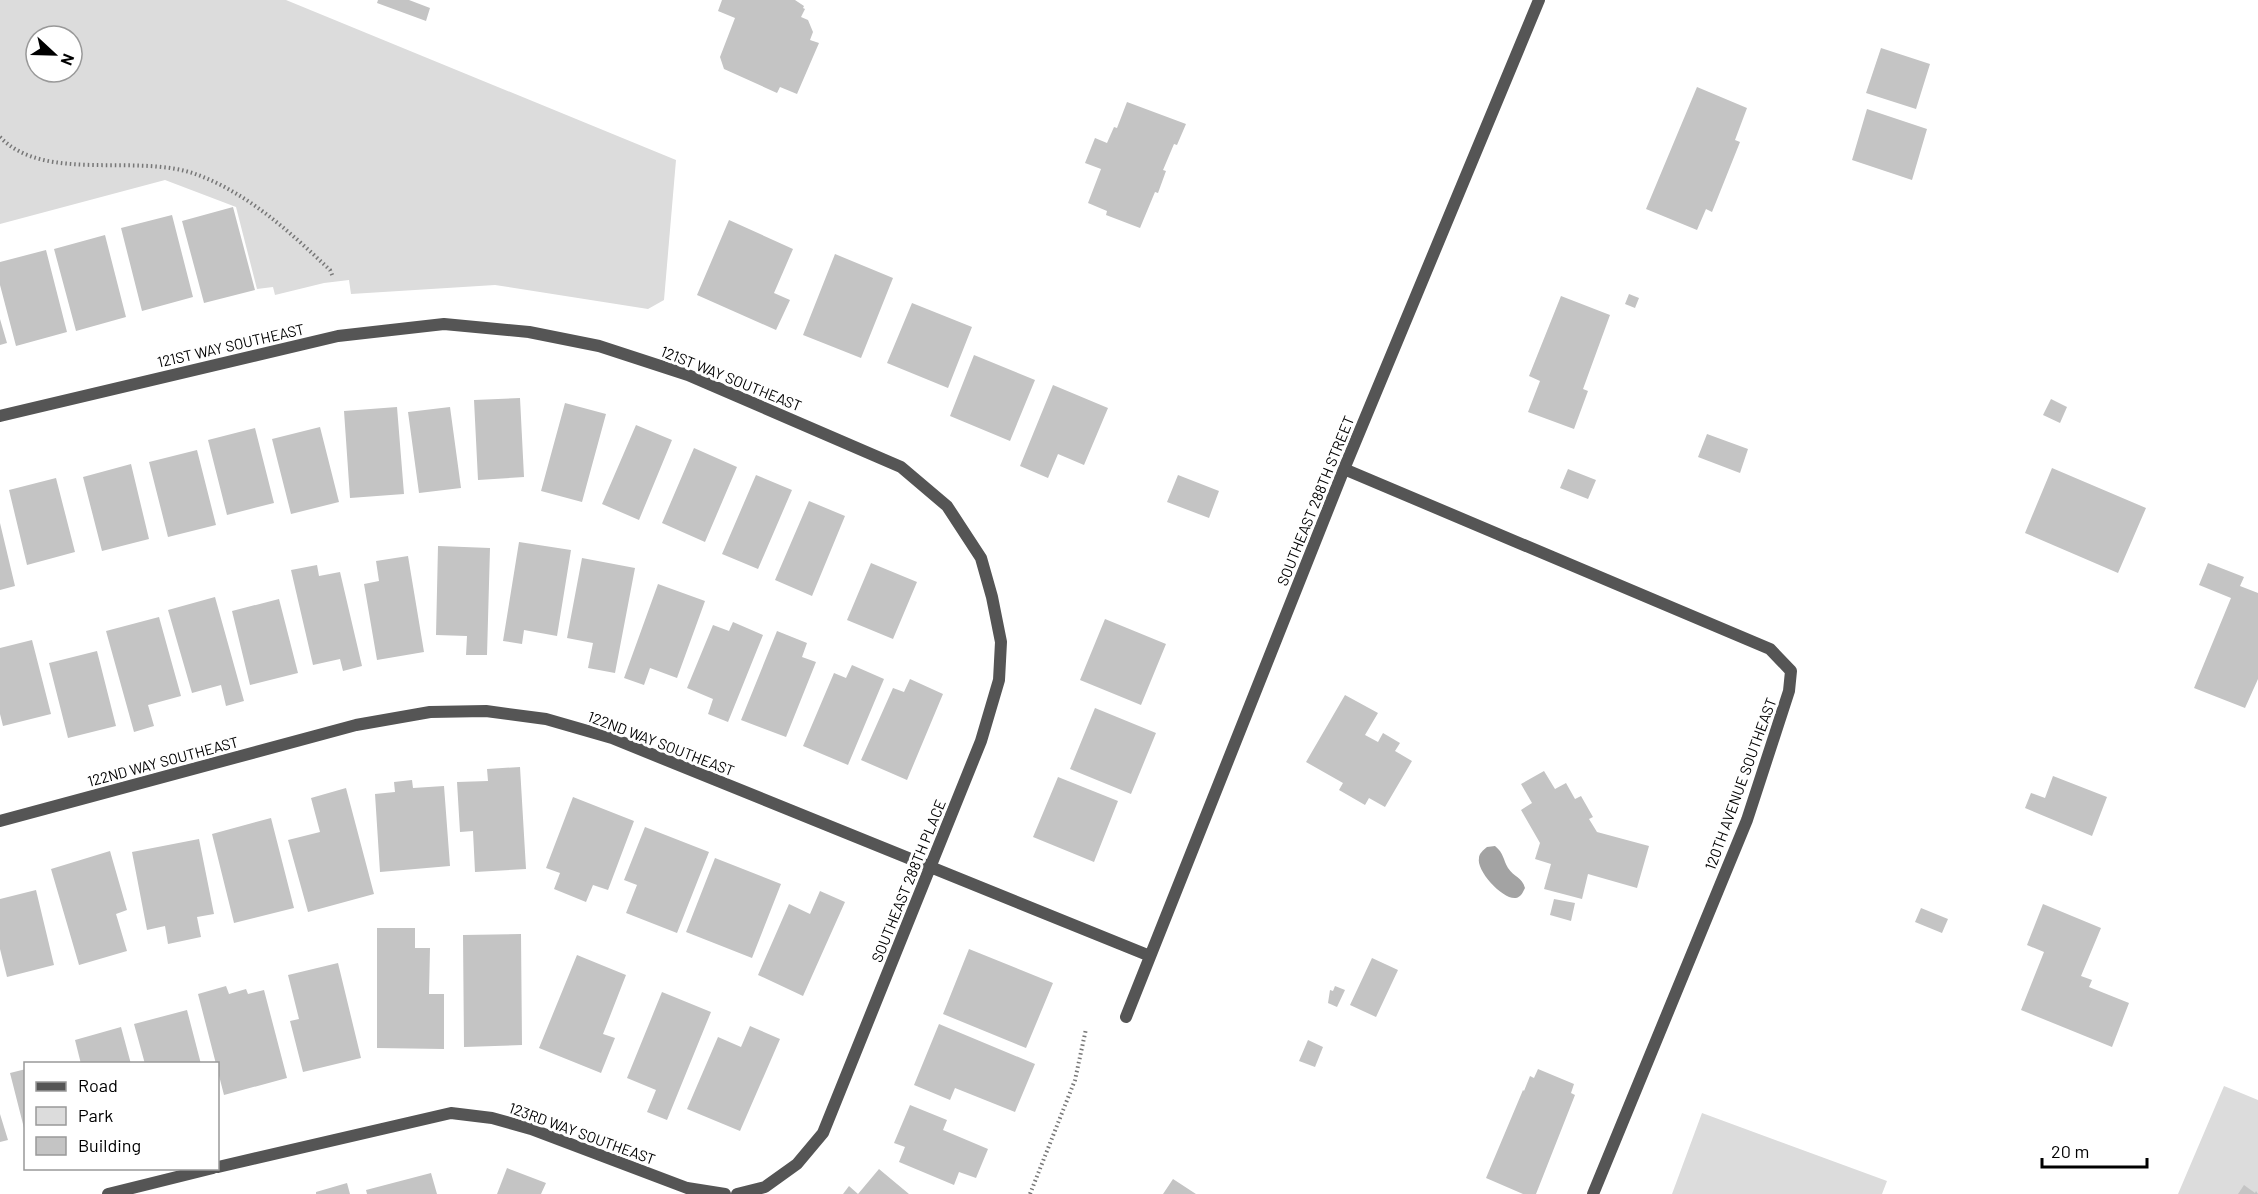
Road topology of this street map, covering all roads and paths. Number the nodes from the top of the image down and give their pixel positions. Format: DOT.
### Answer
graph roads {
  1 [pos="1539,0"];
  2 [pos="0,137"];
  3 [pos="333,277"];
  4 [pos="0,416"];
  5 [pos="1344,469"];
  6 [pos="981,558"];
  7 [pos="0,821"];
  8 [pos="931,867"];
  9 [pos="1150,956"];
  10 [pos="1126,1017"];
  11 [pos="1086,1029"];
  12 [pos="219,1167"];
  13 [pos="205,1170"];
  14 [pos="108,1194"];
  15 [pos="725,1194"];
  16 [pos="737,1194"];
  17 [pos="1030,1194"];
  18 [pos="1593,1194"];
  1 -- 5 [label="street, SOUTHEAST 288TH STREET"];
  2 -- 3 [label="path"];
  4 -- 6 [label="street, 121ST WAY SOUTHEAST"];
  5 -- 9 [label="street, SOUTHEAST 288TH STREET"];
  5 -- 18 [label="street, 120TH AVENUE SOUTHEAST"];
  6 -- 8 [label="street, SOUTHEAST 288TH PLACE"];
  7 -- 8 [label="street, 122ND WAY SOUTHEAST"];
  8 -- 9 [label="street, 122ND WAY SOUTHEAST"];
  8 -- 16 [label="street, SOUTHEAST 288TH PLACE"];
  9 -- 10 [label="street, SOUTHEAST 288TH STREET"];
  11 -- 17 [label="path"];
  12 -- 15 [label="street, 123RD WAY SOUTHEAST"];
  13 -- 14 [label="street"];
}
